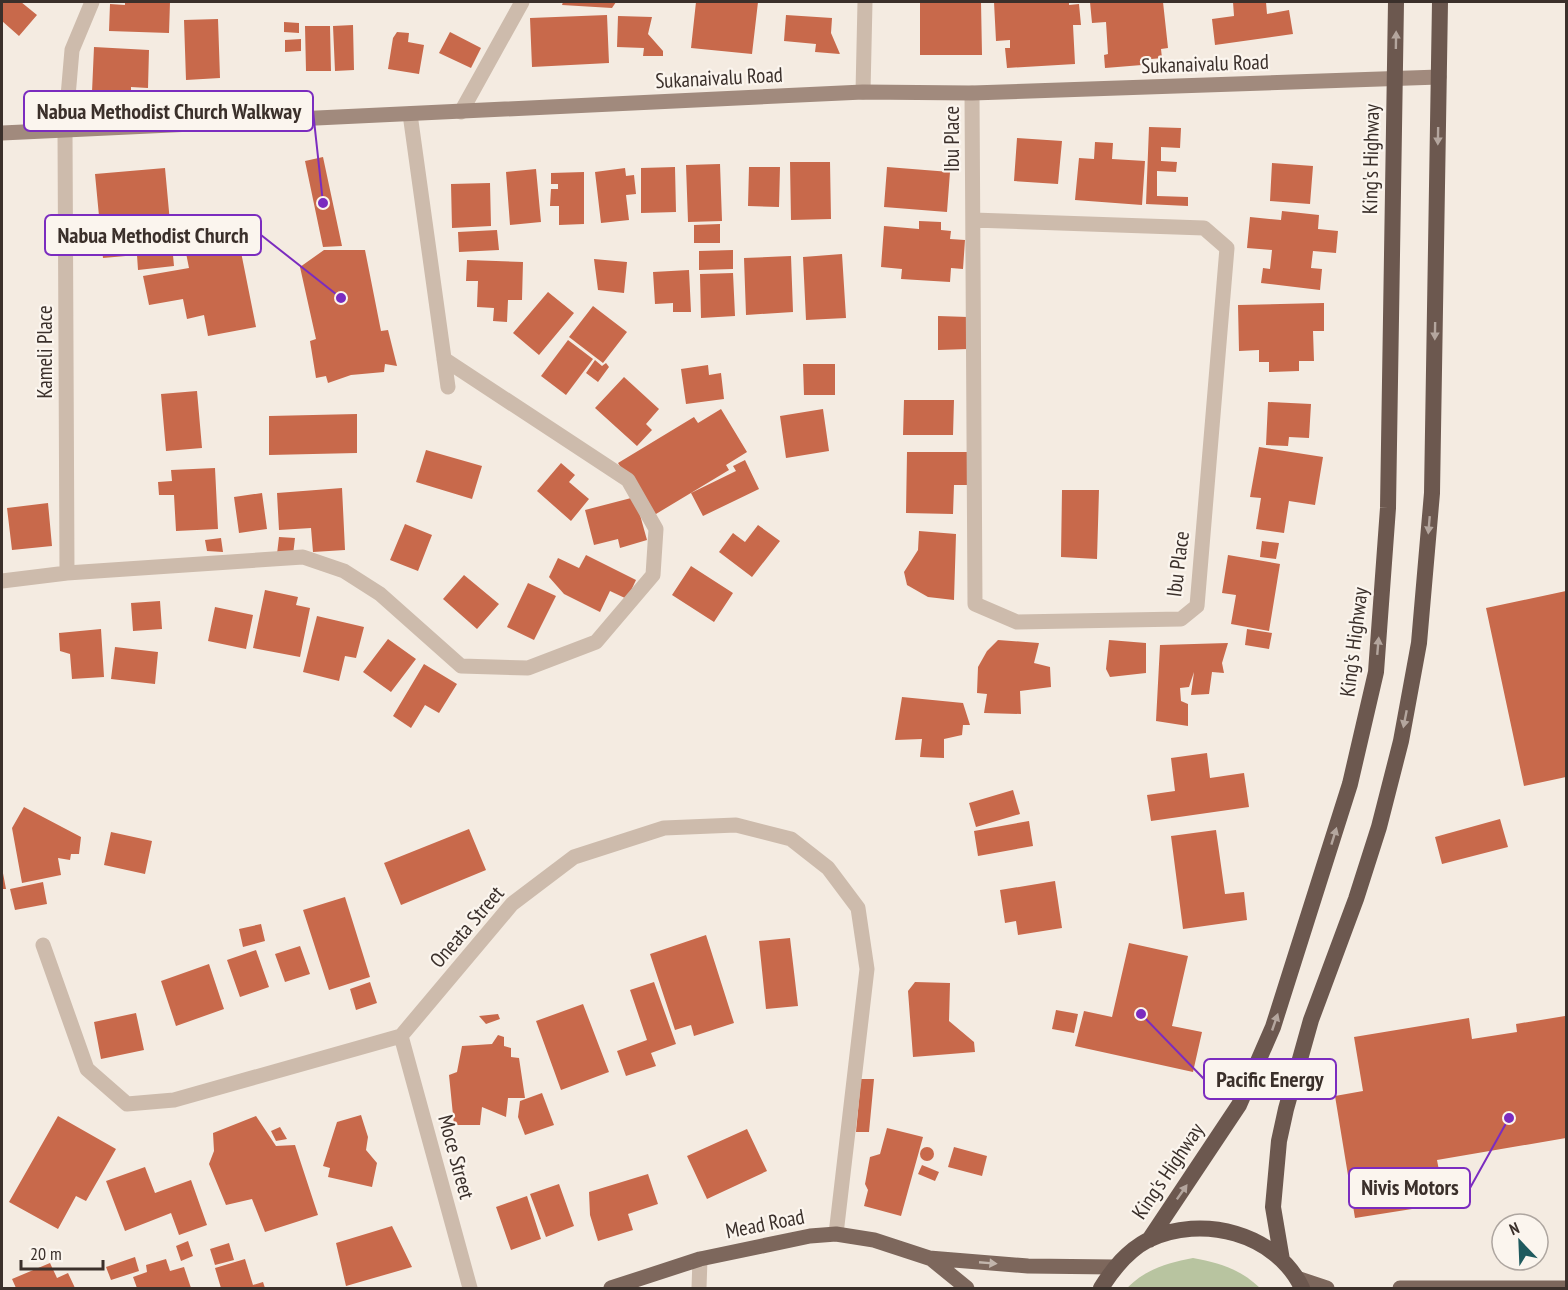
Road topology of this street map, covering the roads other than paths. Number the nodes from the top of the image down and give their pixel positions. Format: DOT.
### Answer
graph roads {
  1 [pos="92,2"];
  2 [pos="522,2"];
  3 [pos="865,2"];
  4 [pos="1396,2"];
  5 [pos="1440,2"];
  6 [pos="1439,77"];
  7 [pos="1395,78"];
  8 [pos="863,92"];
  9 [pos="972,93"];
  10 [pos="461,112"];
  11 [pos="410,114"];
  12 [pos="65,131"];
  13 [pos="2,133"];
  14 [pos="973,220"];
  15 [pos="444,359"];
  16 [pos="448,387"];
  17 [pos="67,573"];
  18 [pos="2,581"];
  19 [pos="43,945"];
  20 [pos="401,1036"];
  21 [pos="836,1234"];
  22 [pos="1149,1240"];
  23 [pos="929,1258"];
  24 [pos="700,1259"];
  25 [pos="1282,1260"];
  26 [pos="1114,1267"];
  27 [pos="1300,1283"];
  28 [pos="470,1288"];
  29 [pos="610,1288"];
  30 [pos="699,1288"];
  31 [pos="968,1288"];
  32 [pos="1101,1288"];
  33 [pos="1327,1288"];
  34 [pos="1400,1288"];
  35 [pos="1566,1288"];
  1 -- 12 [label="street, Kameli Place"];
  2 -- 10 [label="street"];
  3 -- 8 [label="street"];
  7 -- 4 [label="highway, King's Highway, one-way"];
  5 -- 6 [label="highway"];
  6 -- 7 [label="main road, Sukanaivalu Road"];
  6 -- 25 [label="highway, one-way"];
  7 -- 9 [label="main road, Sukanaivalu Road"];
  22 -- 7 [label="highway, King's Highway, one-way"];
  8 -- 9 [label="main road, Sukanaivalu Road"];
  8 -- 10 [label="main road, Sukanaivalu Road"];
  9 -- 14 [label="street, Ibu Place"];
  10 -- 11 [label="main road, Sukanaivalu Road"];
  11 -- 12 [label="main road, Sukanaivalu Road"];
  11 -- 15 [label="street"];
  12 -- 13 [label="main road, Sukanaivalu Road"];
  12 -- 17 [label="street, Kameli Place"];
  14 -- 14 [label="street, Ibu Place"];
  15 -- 16 [label="street"];
  15 -- 17 [label="street"];
  17 -- 18 [label="street"];
  19 -- 20 [label="street"];
  20 -- 21 [label="street, Oneata Street"];
  20 -- 28 [label="street, Moce Street"];
  21 -- 23 [label="main road, Mead Road"];
  21 -- 24 [label="main road, Mead Road"];
  22 -- 25 [label="highway"];
  22 -- 26 [label="highway"];
  23 -- 26 [label="main road, Mead Road, one-way"];
  23 -- 31 [label="main road, Mead Road"];
  24 -- 29 [label="main road, Mead Road"];
  24 -- 30 [label="street"];
  25 -- 27 [label="highway"];
  26 -- 32 [label="highway"];
  27 -- 33 [label="main road"];
  34 -- 35 [label="main road"];
}
